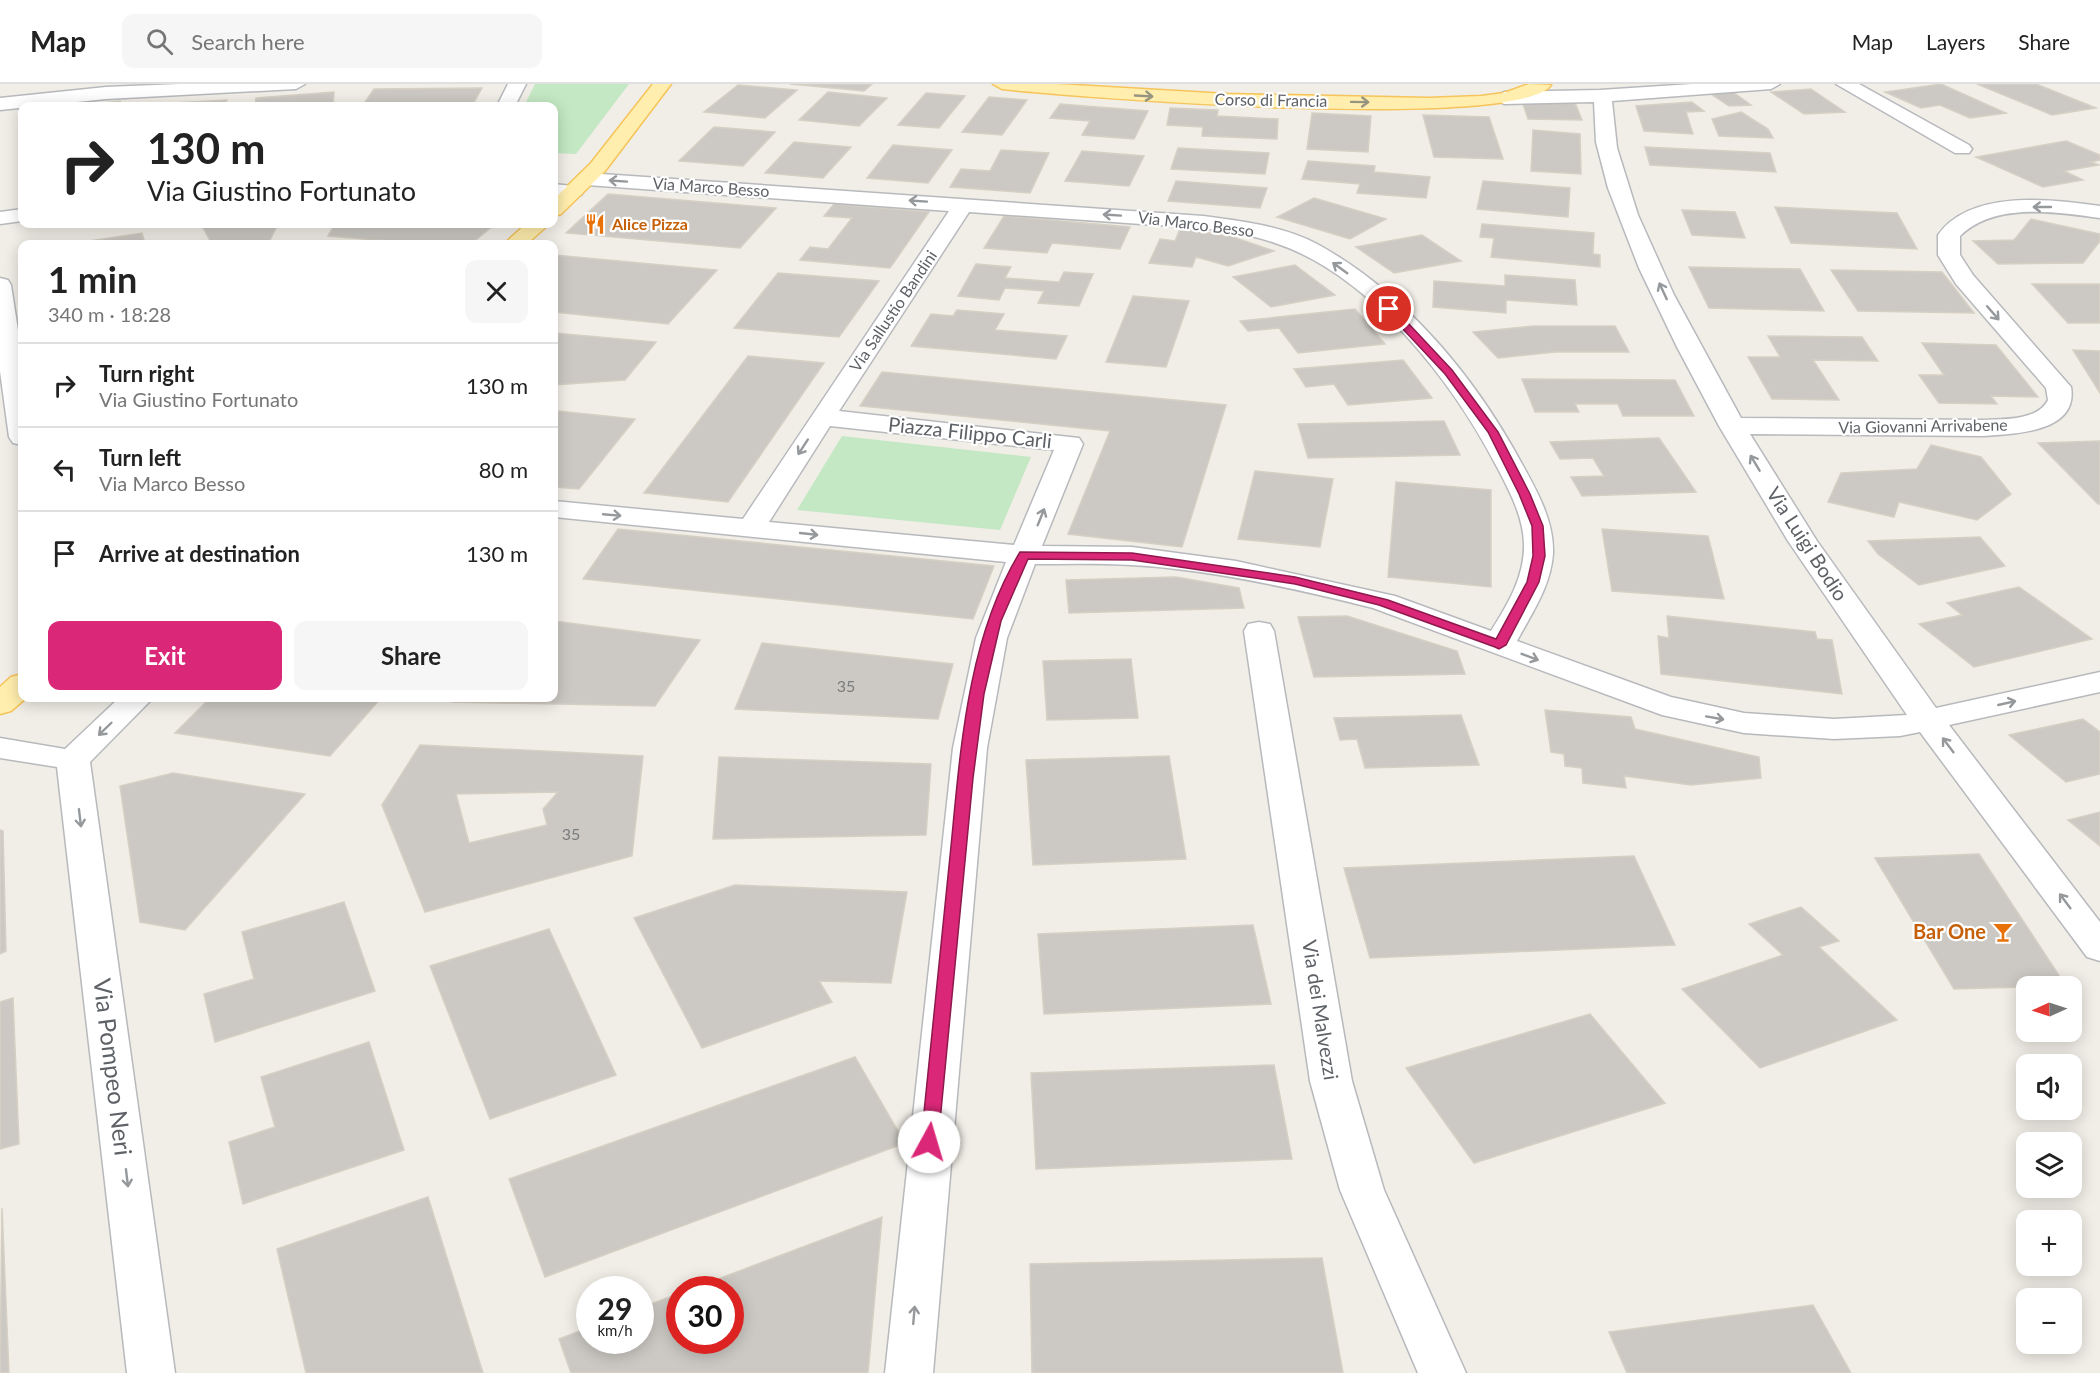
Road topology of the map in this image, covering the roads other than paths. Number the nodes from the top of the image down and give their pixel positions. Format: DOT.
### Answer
graph roads {
  1 [pos="125,84"];
  2 [pos="296,84"];
  3 [pos="518,84"];
  4 [pos="663,84"];
  5 [pos="1002,84"];
  6 [pos="1211,84"];
  7 [pos="1542,84"];
  8 [pos="1556,84"];
  9 [pos="1678,84"];
  10 [pos="1771,84"];
  11 [pos="1845,84"];
  12 [pos="241,85"];
  13 [pos="1732,87"];
  14 [pos="106,93"];
  15 [pos="1600,96"];
  16 [pos="1504,98"];
  17 [pos="18,102"];
  18 [pos="19,102"];
  19 [pos="508,102"];
  20 [pos="0,104"];
  21 [pos="1962,149"];
  22 [pos="571,187"];
  23 [pos="964,204"];
  24 [pos="558,205"];
  25 [pos="2100,212"];
  26 [pos="18,216"];
  27 [pos="0,218"];
  28 [pos="533,228"];
  29 [pos="520,240"];
  30 [pos="0,285"];
  31 [pos="18,409"];
  32 [pos="822,417"];
  33 [pos="1732,426"];
  34 [pos="558,509"];
  35 [pos="751,528"];
  36 [pos="1024,555"];
  37 [pos="1259,631"];
  38 [pos="1499,645"];
  39 [pos="2100,682"];
  40 [pos="18,688"];
  41 [pos="133,702"];
  42 [pos="0,704"];
  43 [pos="1929,720"];
  44 [pos="0,748"];
  45 [pos="73,760"];
  46 [pos="2100,948"];
  47 [pos="151,1373"];
  48 [pos="909,1373"];
  49 [pos="1442,1373"];
  1 -- 14 [label="street"];
  2 -- 12 [label="street"];
  3 -- 19 [label="street"];
  4 -- 22 [label="main road"];
  5 -- 16 [label="main road, Corso di Francia, one-way"];
  6 -- 7 [label="main road, Corso di Francia"];
  7 -- 8 [label="main road, Corso di Francia"];
  7 -- 15 [label="street, Corso di Francia"];
  7 -- 16 [label="main road, Corso di Francia"];
  9 -- 13 [label="street, Corso di Francia"];
  10 -- 13 [label="street, Corso di Francia"];
  11 -- 21 [label="street"];
  12 -- 14 [label="street"];
  13 -- 15 [label="street, Corso di Francia"];
  14 -- 18 [label="street"];
  15 -- 16 [label="street, Corso di Francia"];
  33 -- 15 [label="street, Via Luigi Bodio, one-way"];
  17 -- 20 [label="street"];
  23 -- 22 [label="street, Via Marco Besso, one-way"];
  22 -- 24 [label="main road"];
  23 -- 32 [label="street, Via Sallustio Bandini"];
  38 -- 23 [label="street, Via Marco Besso, one-way"];
  25 -- 33 [label="street, Via Giovanni Arrivabene, one-way"];
  26 -- 27 [label="street"];
  28 -- 29 [label="main road"];
  30 -- 31 [label="street"];
  32 -- 35 [label="street, one-way"];
  36 -- 32 [label="street, Piazza Filippo Carli, one-way"];
  43 -- 33 [label="street, Via Luigi Bodio, one-way"];
  34 -- 35 [label="street, one-way"];
  35 -- 36 [label="street, one-way"];
  36 -- 38 [label="street"];
  48 -- 36 [label="street, one-way"];
  37 -- 49 [label="street, Via dei Malvezzi"];
  38 -- 43 [label="street, one-way"];
  43 -- 39 [label="street, one-way"];
  40 -- 42 [label="main road"];
  41 -- 45 [label="street, one-way"];
  46 -- 43 [label="street, Via Luigi Bodio, one-way"];
  44 -- 45 [label="street"];
  45 -- 47 [label="street, Via Pompeo Neri, one-way"];
}
